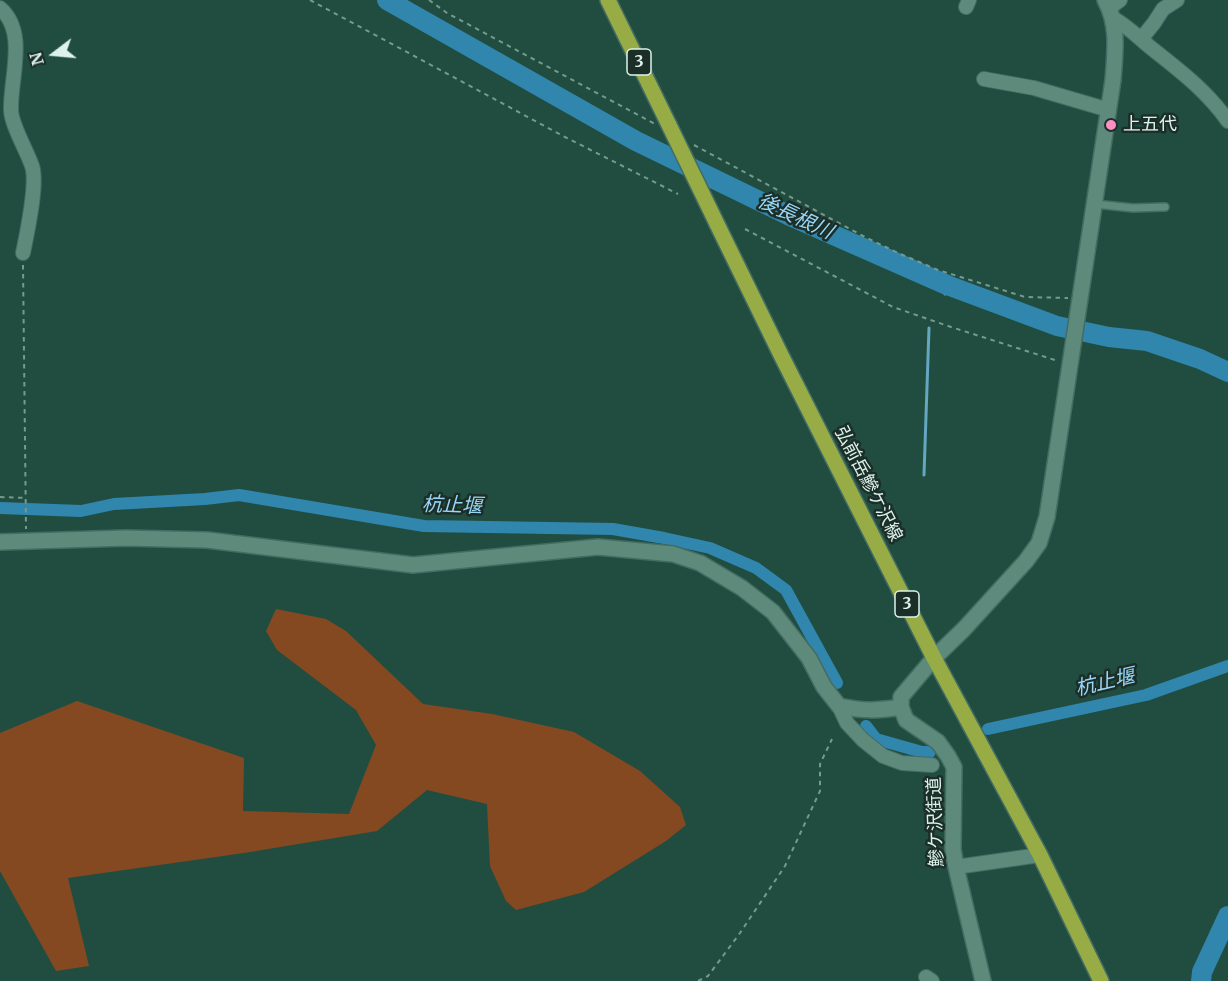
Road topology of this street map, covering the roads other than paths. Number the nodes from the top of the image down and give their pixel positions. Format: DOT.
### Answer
graph roads {
  1 [pos="609,0"];
  2 [pos="1177,0"];
  3 [pos="1112,6"];
  4 [pos="0,8"];
  5 [pos="1141,39"];
  6 [pos="984,79"];
  7 [pos="1109,110"];
  8 [pos="1228,121"];
  9 [pos="1095,204"];
  10 [pos="1165,207"];
  11 [pos="23,253"];
  12 [pos="0,542"];
  13 [pos="934,658"];
  14 [pos="839,706"];
  15 [pos="901,707"];
  16 [pos="932,765"];
  17 [pos="1040,855"];
  18 [pos="956,867"];
  19 [pos="983,981"];
  20 [pos="1101,981"];
  1 -- 13 [label="main road, 弘前岳鰺ケ沢線 / 3, bridge"];
  2 -- 5 [label="street"];
  3 -- 5 [label="street"];
  3 -- 7 [label="street"];
  4 -- 11 [label="street"];
  5 -- 8 [label="street"];
  6 -- 7 [label="street"];
  7 -- 9 [label="street"];
  9 -- 10 [label="lane"];
  9 -- 13 [label="street"];
  12 -- 14 [label="street"];
  13 -- 15 [label="street"];
  13 -- 17 [label="main road, 弘前岳鰺ケ沢線 / 3"];
  14 -- 15 [label="street"];
  14 -- 16 [label="street"];
  15 -- 18 [label="street, 鰺ケ沢街道"];
  17 -- 18 [label="street"];
  17 -- 20 [label="main road, 弘前岳鰺ケ沢線 / 3"];
  18 -- 19 [label="street, 鰺ケ沢街道"];
}
